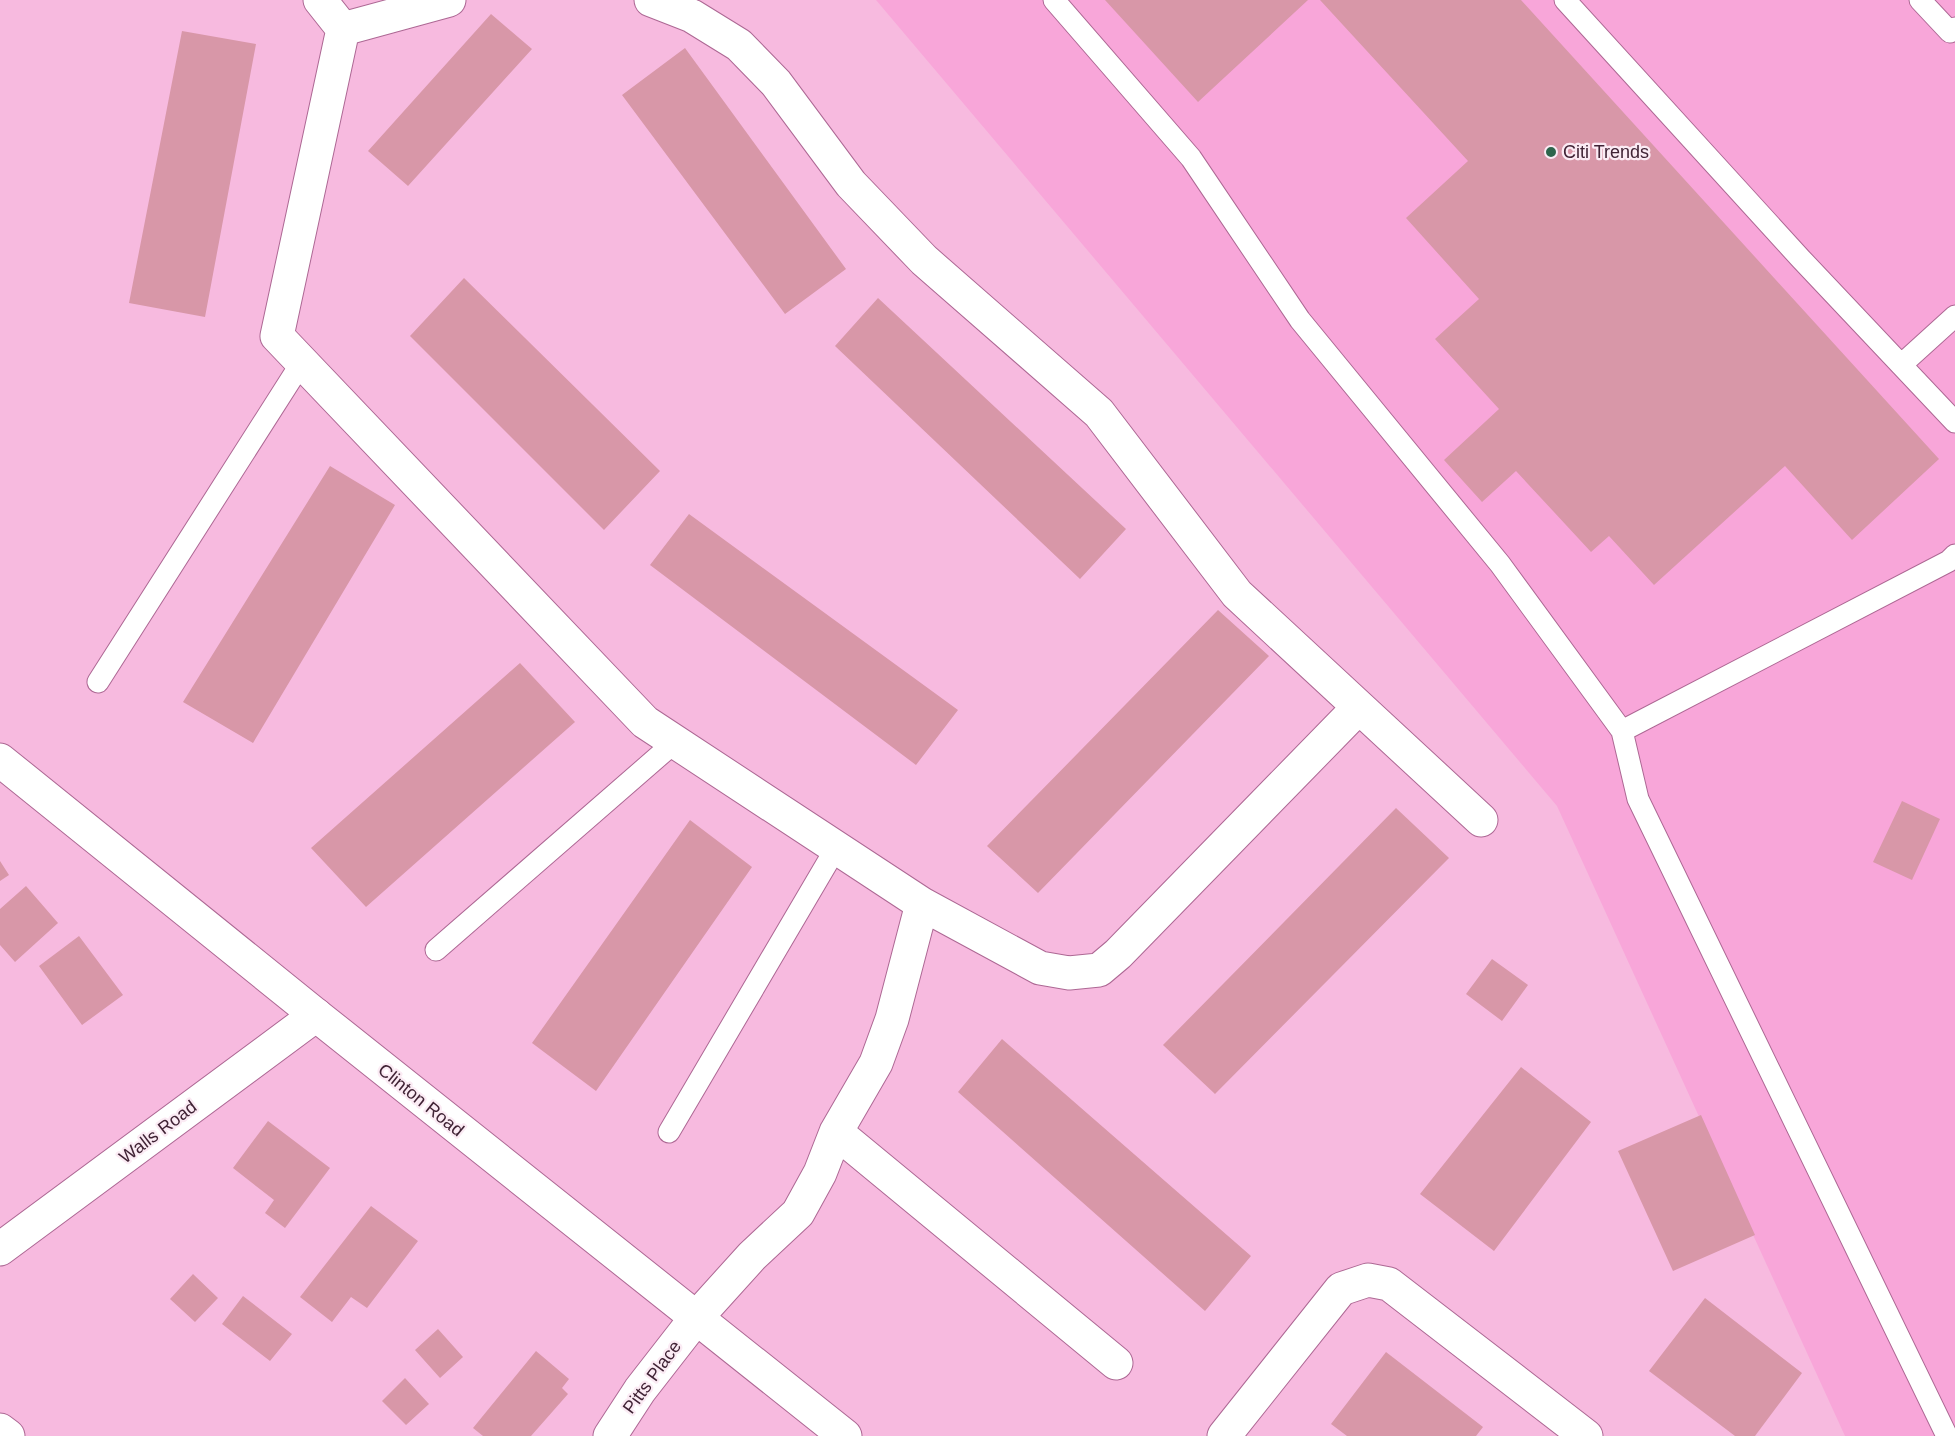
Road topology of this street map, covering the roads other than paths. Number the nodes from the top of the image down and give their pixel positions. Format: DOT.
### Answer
graph roads {
  1 [pos="320,0"];
  2 [pos="449,0"];
  3 [pos="651,0"];
  4 [pos="1054,0"];
  5 [pos="1565,0"];
  6 [pos="1920,0"];
  7 [pos="1955,28"];
  8 [pos="343,29"];
  9 [pos="1955,316"];
  10 [pos="302,362"];
  11 [pos="1901,365"];
  12 [pos="1955,422"];
  13 [pos="1955,555"];
  14 [pos="98,682"];
  15 [pos="1359,708"];
  16 [pos="1622,731"];
  17 [pos="675,742"];
  18 [pos="0,760"];
  19 [pos="1481,820"];
  20 [pos="836,848"];
  21 [pos="922,904"];
  22 [pos="436,950"];
  23 [pos="316,1015"];
  24 [pos="669,1132"];
  25 [pos="836,1132"];
  26 [pos="0,1250"];
  27 [pos="696,1318"];
  28 [pos="1116,1363"];
  29 [pos="0,1430"];
  30 [pos="8,1436"];
  31 [pos="610,1436"];
  32 [pos="845,1436"];
  33 [pos="1224,1436"];
  34 [pos="1586,1436"];
  35 [pos="1947,1436"];
  1 -- 8 [label="street"];
  2 -- 8 [label="street"];
  3 -- 15 [label="street"];
  4 -- 16 [label="lane"];
  5 -- 11 [label="lane"];
  6 -- 7 [label="lane"];
  8 -- 10 [label="street"];
  9 -- 11 [label="lane"];
  10 -- 14 [label="lane"];
  10 -- 17 [label="street"];
  11 -- 12 [label="lane"];
  13 -- 16 [label="lane"];
  15 -- 19 [label="street"];
  15 -- 21 [label="street"];
  16 -- 35 [label="lane"];
  17 -- 20 [label="street"];
  17 -- 22 [label="lane"];
  18 -- 23 [label="street, Clinton Road"];
  20 -- 21 [label="street"];
  20 -- 24 [label="lane"];
  21 -- 25 [label="street, Pitts Place"];
  23 -- 26 [label="street, Walls Road"];
  23 -- 27 [label="street, Clinton Road"];
  25 -- 27 [label="street, Pitts Place"];
  25 -- 28 [label="street"];
  27 -- 31 [label="street, Pitts Place"];
  27 -- 32 [label="street, Clinton Road"];
  29 -- 30 [label="street"];
  33 -- 34 [label="street"];
}
